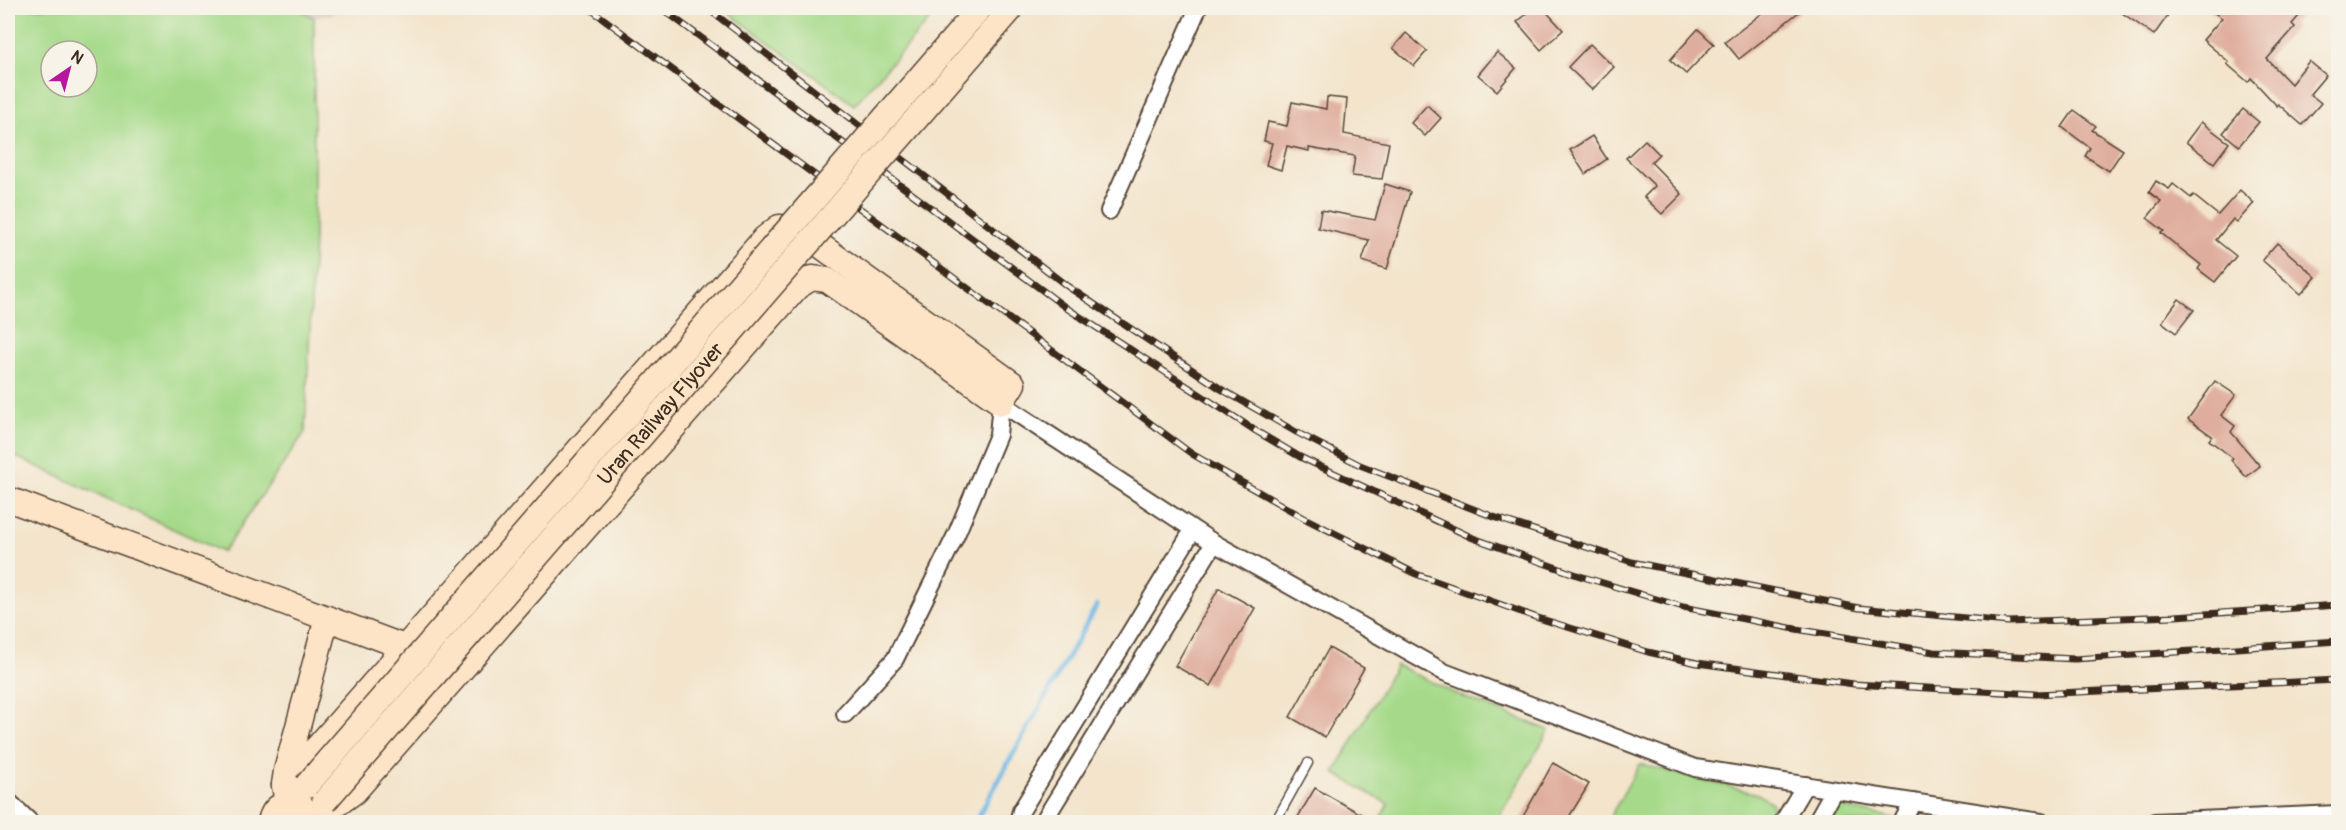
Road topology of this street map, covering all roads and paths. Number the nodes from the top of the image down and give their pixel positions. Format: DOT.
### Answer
graph roads {
  1 [pos="980,8"];
  2 [pos="1012,8"];
  3 [pos="1198,8"];
  4 [pos="1109,211"];
  5 [pos="1007,394"];
  6 [pos="8,499"];
  7 [pos="1193,530"];
  8 [pos="1214,543"];
  9 [pos="327,618"];
  10 [pos="404,647"];
  11 [pos="845,714"];
  12 [pos="1308,764"];
  13 [pos="1804,785"];
  14 [pos="1834,790"];
  15 [pos="292,791"];
  16 [pos="8,801"];
  17 [pos="1913,802"];
  18 [pos="2338,814"];
  19 [pos="316,816"];
  20 [pos="30,822"];
  21 [pos="270,822"];
  22 [pos="1018,822"];
  23 [pos="1043,822"];
  24 [pos="1275,822"];
  25 [pos="1783,822"];
  26 [pos="1816,822"];
  27 [pos="1902,822"];
  28 [pos="2042,822"];
  29 [pos="2154,822"];
  1 -- 15 [label="main road, Uran Railway Flyover, bridge"];
  2 -- 19 [label="main road, Uran Railway Flyover, bridge"];
  3 -- 4 [label="street"];
  5 -- 7 [label="street"];
  5 -- 10 [label="main road"];
  5 -- 11 [label="street"];
  5 -- 19 [label="main road"];
  6 -- 9 [label="main road"];
  7 -- 8 [label="street"];
  7 -- 22 [label="street"];
  8 -- 13 [label="street"];
  8 -- 23 [label="street"];
  9 -- 10 [label="main road"];
  9 -- 15 [label="main road"];
  10 -- 15 [label="main road"];
  12 -- 24 [label="lane"];
  13 -- 14 [label="street"];
  13 -- 25 [label="street"];
  14 -- 17 [label="street"];
  14 -- 26 [label="street"];
  15 -- 19 [label="main road"];
  15 -- 21 [label="main road"];
  16 -- 20 [label="street"];
  17 -- 27 [label="street"];
  17 -- 28 [label="street"];
  18 -- 29 [label="street"];
}
